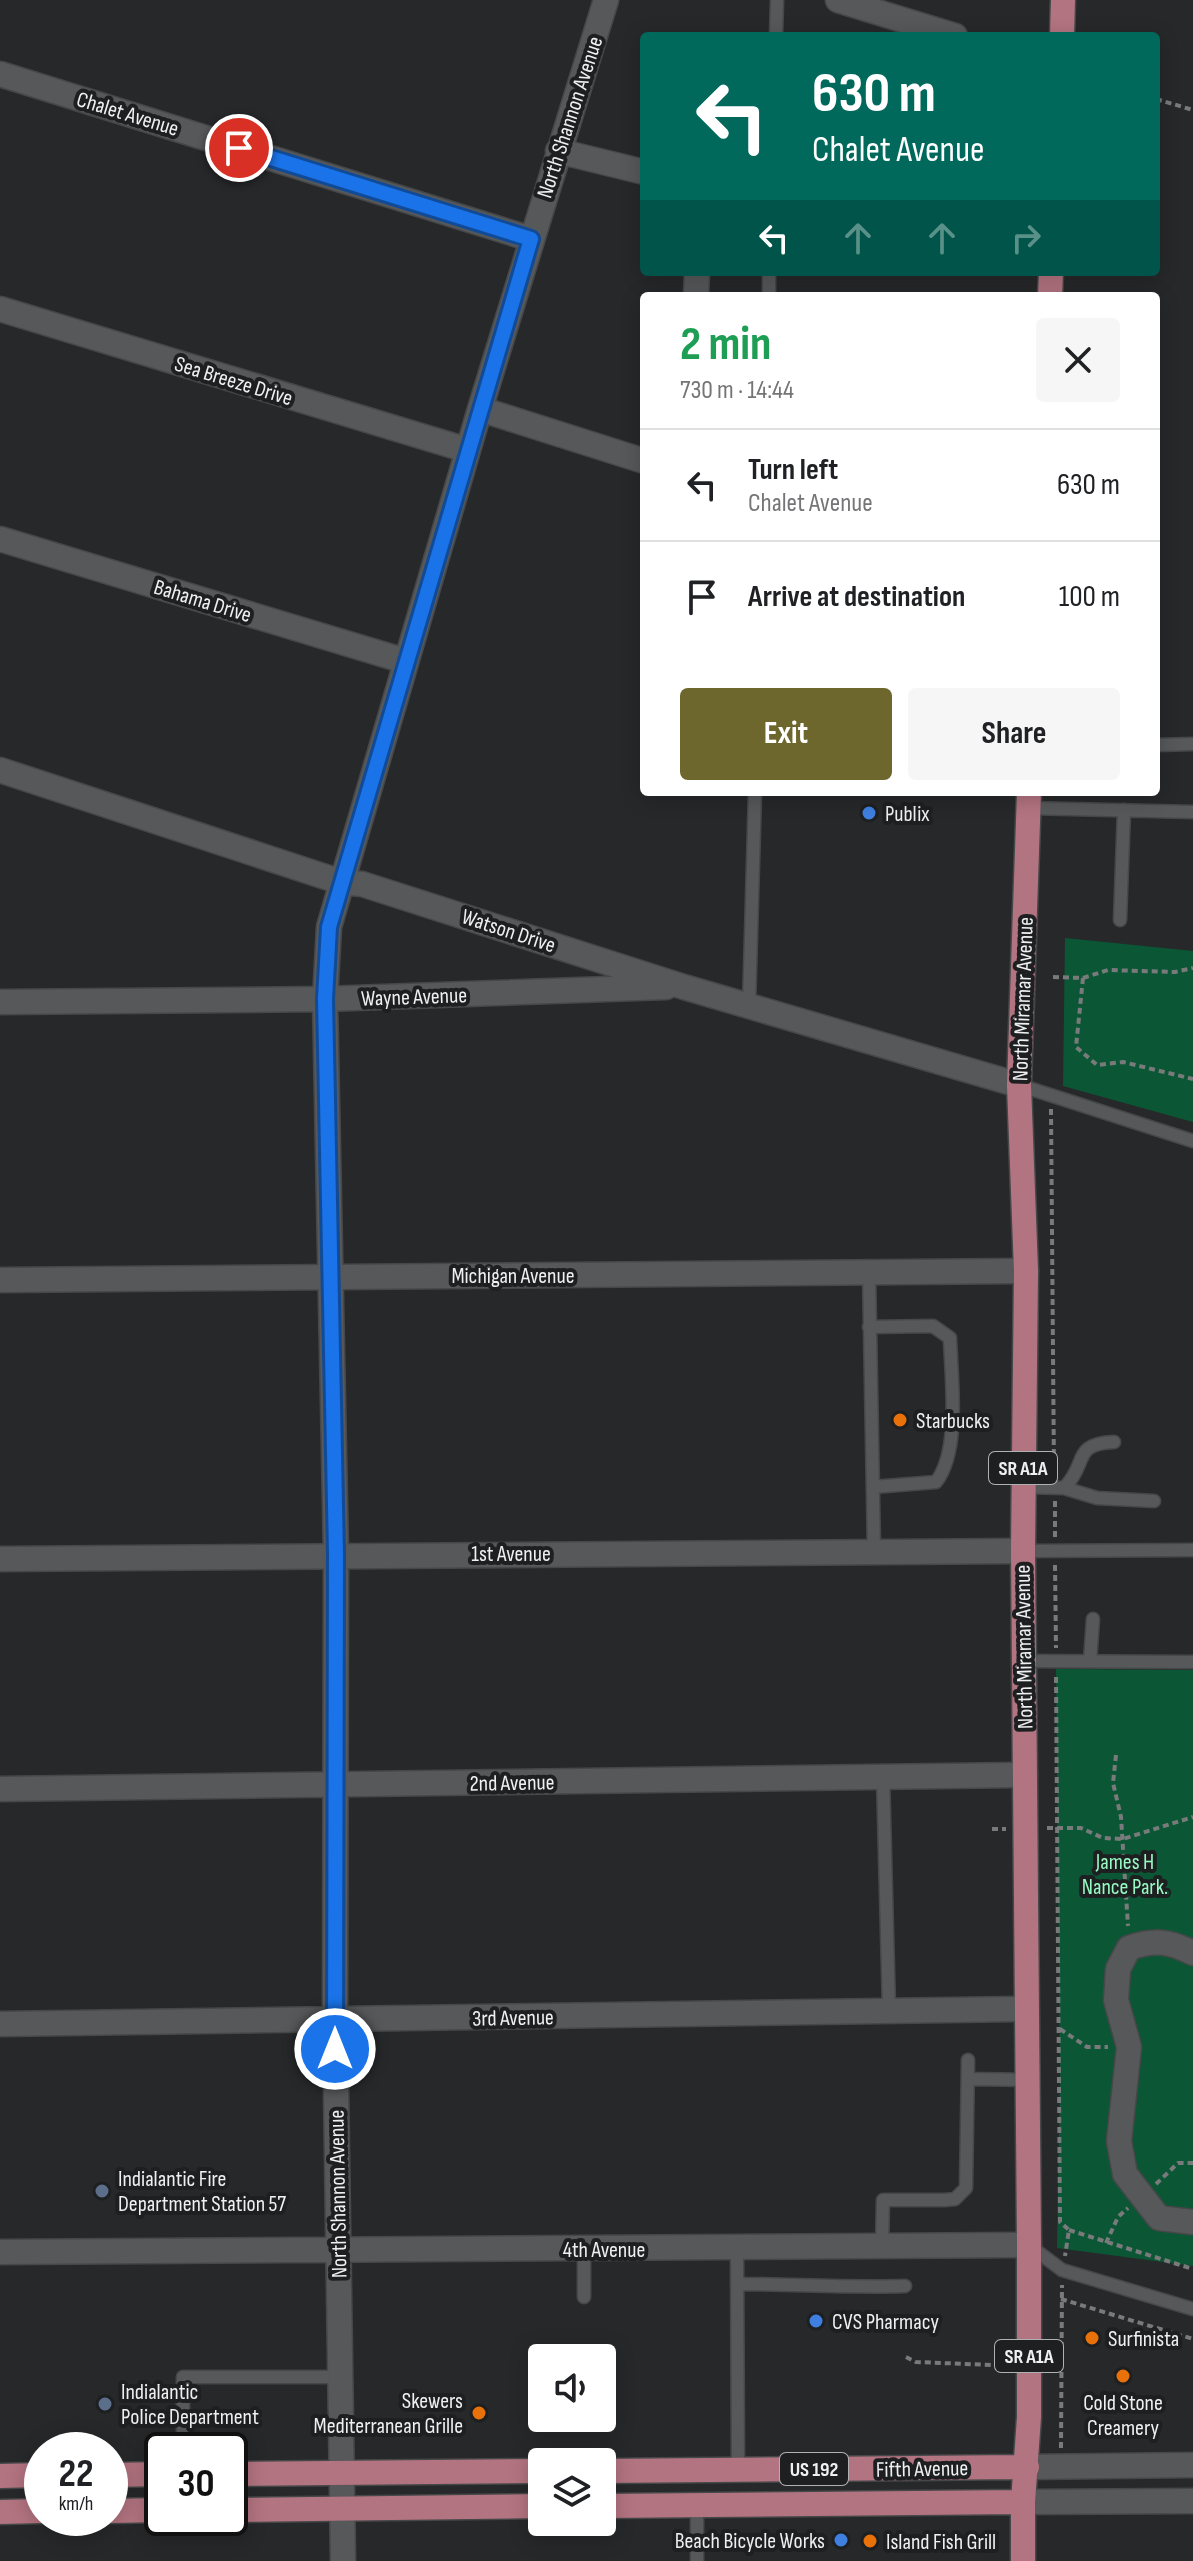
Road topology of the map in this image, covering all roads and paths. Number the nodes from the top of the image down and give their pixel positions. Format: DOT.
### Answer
graph roads {
  1 [pos="606,0"];
  2 [pos="777,0"];
  3 [pos="838,0"];
  4 [pos="1063,0"];
  5 [pos="776,32"];
  6 [pos="942,32"];
  7 [pos="1062,32"];
  8 [pos="0,74"];
  9 [pos="1160,100"];
  10 [pos="1193,110"];
  11 [pos="558,151"];
  12 [pos="640,171"];
  13 [pos="531,239"];
  14 [pos="0,309"];
  15 [pos="480,409"];
  16 [pos="467,450"];
  17 [pos="640,460"];
  18 [pos="0,539"];
  19 [pos="405,661"];
  20 [pos="1193,744"];
  21 [pos="1160,745"];
  22 [pos="0,770"];
  23 [pos="755,796"];
  24 [pos="1029,800"];
  25 [pos="1124,810"];
  26 [pos="1193,812"];
  27 [pos="341,882"];
  28 [pos="1120,920"];
  29 [pos="1193,968"];
  30 [pos="1053,977"];
  31 [pos="1083,978"];
  32 [pos="684,987"];
  33 [pos="325,999"];
  34 [pos="0,1002"];
  35 [pos="749,1006"];
  36 [pos="1193,1079"];
  37 [pos="1019,1085"];
  38 [pos="1051,1095"];
  39 [pos="1193,1141"];
  40 [pos="1026,1271"];
  41 [pos="869,1272"];
  42 [pos="332,1276"];
  43 [pos="0,1280"];
  44 [pos="869,1327"];
  45 [pos="1114,1442"];
  46 [pos="873,1487"];
  47 [pos="1023,1487"];
  48 [pos="1059,1488"];
  49 [pos="1154,1501"];
  50 [pos="1055,1550"];
  51 [pos="1193,1550"];
  52 [pos="874,1551"];
  53 [pos="1023,1551"];
  54 [pos="336,1554"];
  55 [pos="0,1559"];
  56 [pos="1093,1619"];
  57 [pos="1024,1661"];
  58 [pos="1056,1661"];
  59 [pos="1090,1661"];
  60 [pos="1193,1662"];
  61 [pos="1116,1755"];
  62 [pos="1025,1775"];
  63 [pos="883,1777"];
  64 [pos="336,1785"];
  65 [pos="0,1789"];
  66 [pos="1193,1817"];
  67 [pos="1058,1828"];
  68 [pos="992,1829"];
  69 [pos="1025,1829"];
  70 [pos="1123,1839"];
  71 [pos="1129,1948"];
  72 [pos="1193,1953"];
  73 [pos="889,2009"];
  74 [pos="1026,2009"];
  75 [pos="335,2020"];
  76 [pos="0,2024"];
  77 [pos="1060,2029"];
  78 [pos="1129,2047"];
  79 [pos="968,2060"];
  80 [pos="968,2079"];
  81 [pos="1027,2080"];
  82 [pos="1193,2222"];
  83 [pos="1069,2230"];
  84 [pos="1029,2245"];
  85 [pos="737,2248"];
  86 [pos="882,2248"];
  87 [pos="584,2249"];
  88 [pos="338,2250"];
  89 [pos="0,2252"];
  90 [pos="1193,2269"];
  91 [pos="1062,2270"];
  92 [pos="737,2284"];
  93 [pos="905,2286"];
  94 [pos="584,2297"];
  95 [pos="1061,2299"];
  96 [pos="1193,2309"];
  97 [pos="1193,2339"];
  98 [pos="906,2357"];
  99 [pos="992,2365"];
  100 [pos="340,2377"];
  101 [pos="183,2432"];
  102 [pos="1193,2465"];
  103 [pos="1061,2466"];
  104 [pos="1027,2467"];
  105 [pos="738,2470"];
  106 [pos="528,2471"];
  107 [pos="616,2471"];
  108 [pos="342,2473"];
  109 [pos="248,2474"];
  110 [pos="24,2475"];
  111 [pos="0,2476"];
  112 [pos="1193,2501"];
  113 [pos="1023,2502"];
  114 [pos="697,2505"];
  115 [pos="528,2506"];
  116 [pos="616,2506"];
  117 [pos="343,2508"];
  118 [pos="248,2510"];
  119 [pos="24,2511"];
  120 [pos="0,2512"];
  121 [pos="343,2561"];
  122 [pos="697,2561"];
  123 [pos="1023,2561"];
  1 -- 11 [label="street, North Shannon Avenue"];
  2 -- 5 [label="lane"];
  3 -- 6 [label="street"];
  4 -- 7 [label="main road"];
  8 -- 13 [label="street, Chalet Avenue"];
  9 -- 10 [label="path"];
  11 -- 12 [label="street"];
  11 -- 13 [label="street, North Shannon Avenue"];
  13 -- 15 [label="street, North Shannon Avenue"];
  14 -- 16 [label="street, Sea Breeze Drive"];
  15 -- 16 [label="street, North Shannon Avenue"];
  15 -- 17 [label="street"];
  16 -- 19 [label="street, North Shannon Avenue"];
  18 -- 19 [label="street, Bahama Drive"];
  19 -- 27 [label="street, North Shannon Avenue"];
  20 -- 21 [label="lane"];
  22 -- 27 [label="street, Watson Drive"];
  23 -- 35 [label="lane"];
  24 -- 25 [label="lane"];
  24 -- 37 [label="main road, North Miramar Avenue / SR A1A"];
  25 -- 26 [label="lane"];
  25 -- 28 [label="lane"];
  27 -- 32 [label="street, Watson Drive"];
  27 -- 33 [label="street, North Shannon Avenue"];
  29 -- 31 [label="path"];
  30 -- 31 [label="path"];
  31 -- 36 [label="path"];
  32 -- 33 [label="street, Wayne Avenue"];
  32 -- 35 [label="street, Watson Drive"];
  33 -- 34 [label="street, Wayne Avenue"];
  33 -- 42 [label="street, North Shannon Avenue"];
  35 -- 37 [label="street, Watson Drive"];
  37 -- 38 [label="lane"];
  37 -- 40 [label="main road, North Miramar Avenue / SR A1A"];
  38 -- 39 [label="lane"];
  38 -- 48 [label="path"];
  40 -- 41 [label="street, Michigan Avenue"];
  40 -- 47 [label="main road, North Miramar Avenue / SR A1A"];
  41 -- 42 [label="street, Michigan Avenue"];
  41 -- 44 [label="lane"];
  42 -- 43 [label="street, Michigan Avenue"];
  42 -- 54 [label="street, North Shannon Avenue"];
  44 -- 46 [label="lane"];
  44 -- 46 [label="lane"];
  45 -- 48 [label="lane"];
  46 -- 52 [label="lane"];
  47 -- 48 [label="lane"];
  47 -- 53 [label="main road, North Miramar Avenue / SR A1A"];
  48 -- 49 [label="lane"];
  48 -- 50 [label="path"];
  50 -- 51 [label="lane"];
  50 -- 53 [label="lane"];
  50 -- 58 [label="path"];
  52 -- 53 [label="street, 1st Avenue"];
  52 -- 54 [label="street, 1st Avenue"];
  53 -- 57 [label="main road, North Miramar Avenue / SR A1A"];
  54 -- 55 [label="street, 1st Avenue"];
  54 -- 64 [label="street, North Shannon Avenue"];
  56 -- 59 [label="lane"];
  57 -- 58 [label="lane"];
  57 -- 62 [label="main road, North Miramar Avenue / SR A1A"];
  58 -- 59 [label="lane"];
  58 -- 67 [label="path"];
  59 -- 60 [label="lane"];
  61 -- 70 [label="path"];
  62 -- 63 [label="street, 2nd Avenue"];
  62 -- 69 [label="main road, North Miramar Avenue / SR A1A"];
  63 -- 64 [label="street, 2nd Avenue"];
  63 -- 73 [label="lane"];
  64 -- 65 [label="street, 2nd Avenue"];
  64 -- 75 [label="street, North Shannon Avenue"];
  66 -- 70 [label="path"];
  67 -- 69 [label="path"];
  67 -- 70 [label="path"];
  67 -- 77 [label="path"];
  68 -- 69 [label="path"];
  69 -- 74 [label="main road, North Miramar Avenue / SR A1A"];
  70 -- 71 [label="path"];
  71 -- 72 [label="street"];
  71 -- 78 [label="street"];
  73 -- 74 [label="street, 3rd Avenue"];
  73 -- 75 [label="street, 3rd Avenue"];
  74 -- 81 [label="main road, North Miramar Avenue / SR A1A"];
  75 -- 76 [label="street, 3rd Avenue"];
  75 -- 88 [label="street, North Shannon Avenue"];
  77 -- 78 [label="path"];
  77 -- 83 [label="path"];
  78 -- 82 [label="street"];
  79 -- 80 [label="lane"];
  80 -- 81 [label="lane"];
  80 -- 86 [label="lane"];
  81 -- 84 [label="main road, North Miramar Avenue / SR A1A"];
  83 -- 90 [label="path"];
  83 -- 91 [label="path"];
  84 -- 86 [label="street, 4th Avenue"];
  84 -- 91 [label="lane"];
  84 -- 104 [label="main road, North Miramar Avenue / SR A1A"];
  85 -- 86 [label="street, 4th Avenue"];
  85 -- 87 [label="street, 4th Avenue"];
  85 -- 92 [label="lane"];
  87 -- 88 [label="street, 4th Avenue"];
  87 -- 94 [label="lane"];
  88 -- 89 [label="street, 4th Avenue"];
  88 -- 100 [label="street, North Shannon Avenue"];
  91 -- 95 [label="path"];
  91 -- 96 [label="lane"];
  92 -- 93 [label="lane"];
  92 -- 105 [label="lane"];
  95 -- 97 [label="path"];
  95 -- 103 [label="path"];
  98 -- 99 [label="path"];
  100 -- 101 [label="lane"];
  100 -- 108 [label="street, North Shannon Avenue"];
  102 -- 103 [label="street, Fifth Avenue"];
  103 -- 104 [label="street, Fifth Avenue"];
  104 -- 105 [label="main road, Fifth Avenue / US 192"];
  104 -- 113 [label="main road, North Miramar Avenue / SR A1A"];
  105 -- 107 [label="main road, Fifth Avenue / US 192"];
  106 -- 108 [label="main road"];
  108 -- 109 [label="main road"];
  108 -- 117 [label="street, North Shannon Avenue"];
  110 -- 111 [label="main road"];
  112 -- 113 [label="street, Fifth Avenue"];
  113 -- 114 [label="main road, Fifth Avenue / US 192"];
  113 -- 123 [label="main road, SR A1A"];
  114 -- 116 [label="main road, Fifth Avenue / US 192"];
  114 -- 122 [label="lane"];
  115 -- 117 [label="main road"];
  117 -- 118 [label="main road"];
  117 -- 121 [label="street, North Shannon Avenue"];
  119 -- 120 [label="main road"];
}
